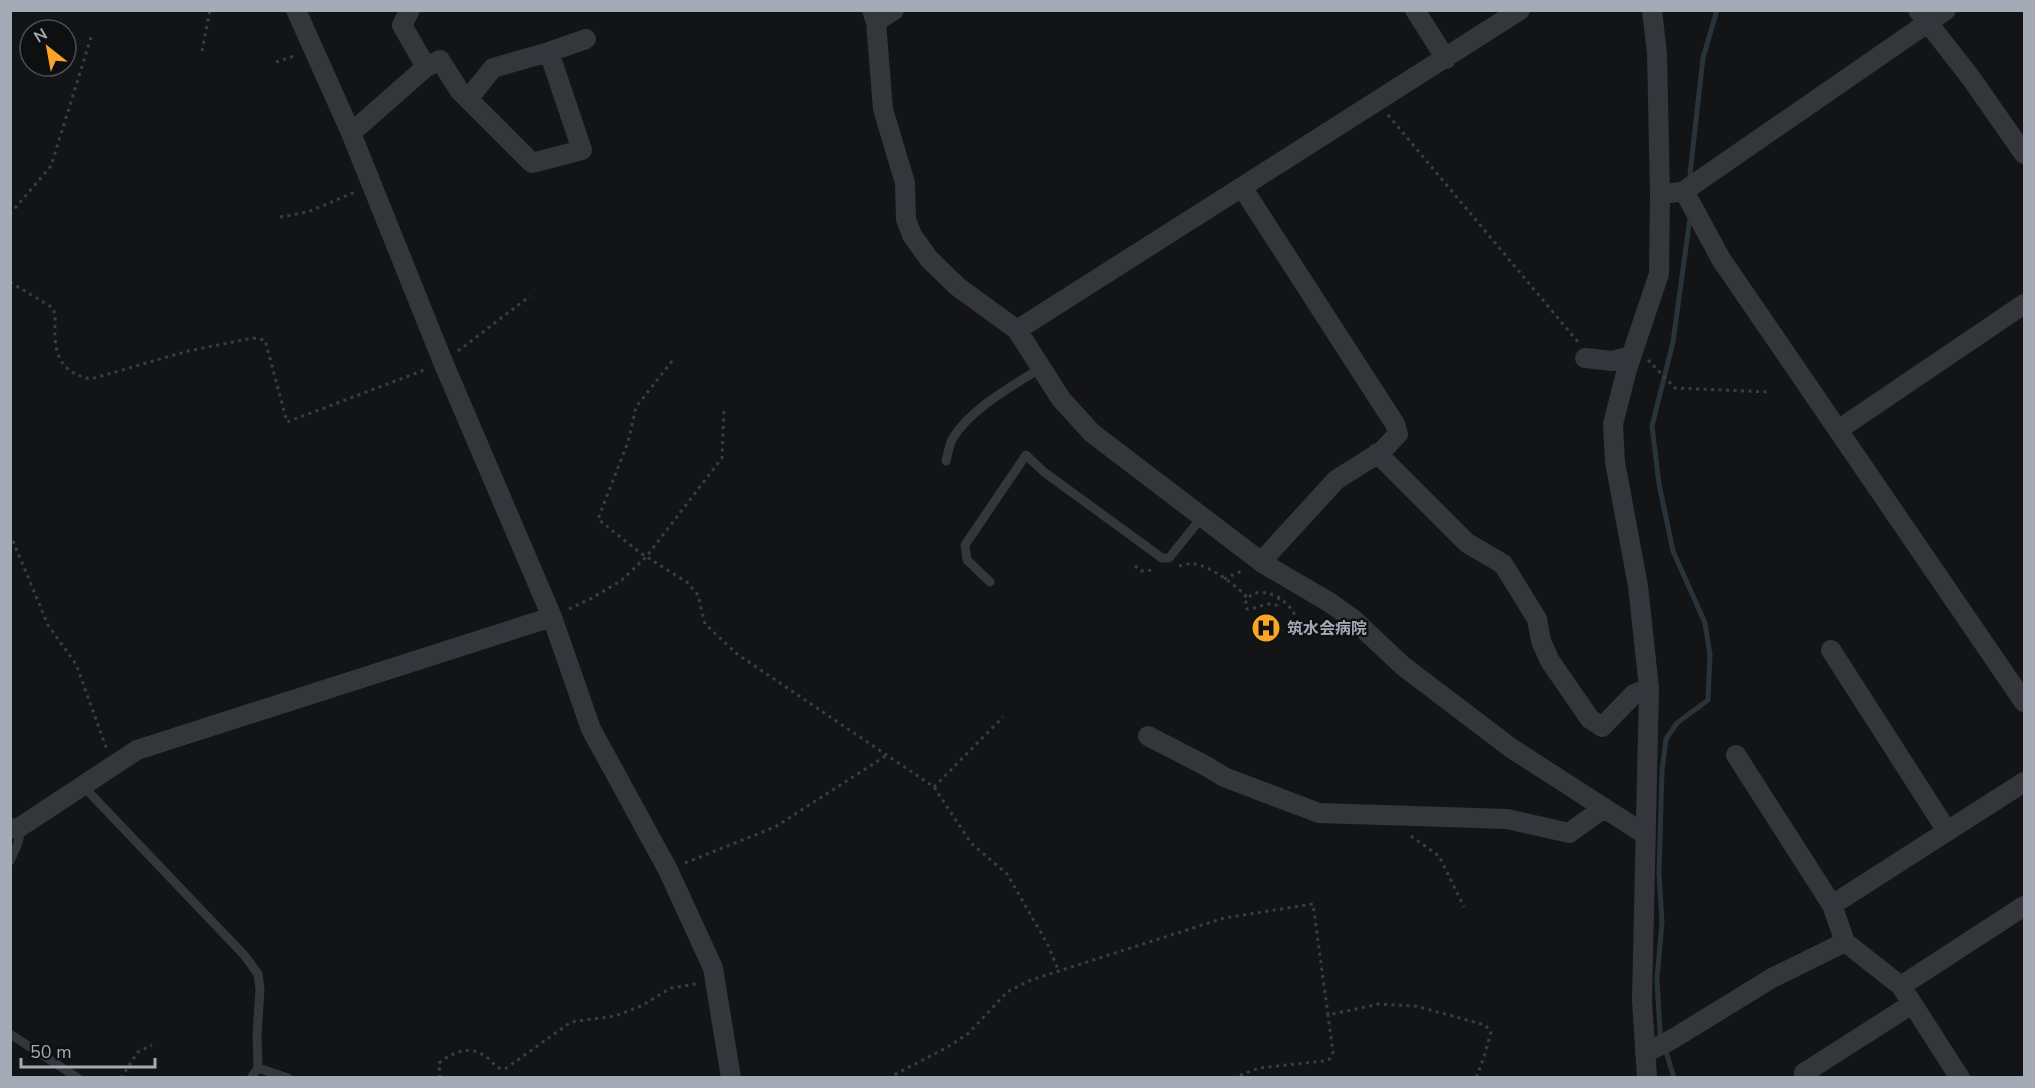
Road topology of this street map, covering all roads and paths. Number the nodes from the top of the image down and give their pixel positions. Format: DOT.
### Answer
graph roads {
  1 [pos="210,10"];
  2 [pos="296,10"];
  3 [pos="410,10"];
  4 [pos="894,10"];
  5 [pos="1415,10"];
  6 [pos="1520,10"];
  7 [pos="1652,10"];
  8 [pos="1946,10"];
  9 [pos="874,16"];
  10 [pos="1923,17"];
  11 [pos="92,34"];
  12 [pos="586,39"];
  13 [pos="202,51"];
  14 [pos="549,52"];
  15 [pos="1446,58"];
  16 [pos="426,67"];
  17 [pos="468,99"];
  18 [pos="1378,101"];
  19 [pos="351,133"];
  20 [pos="2025,154"];
  21 [pos="372,184"];
  22 [pos="1242,187"];
  23 [pos="1684,191"];
  24 [pos="1660,194"];
  25 [pos="10,214"];
  26 [pos="280,217"];
  27 [pos="10,282"];
  28 [pos="530,296"];
  29 [pos="2025,304"];
  30 [pos="1017,330"];
  31 [pos="1632,352"];
  32 [pos="1589,359"];
  33 [pos="672,361"];
  34 [pos="443,362"];
  35 [pos="1042,367"];
  36 [pos="1770,392"];
  37 [pos="724,408"];
  38 [pos="1839,430"];
  39 [pos="1377,453"];
  40 [pos="946,461"];
  41 [pos="1203,517"];
  42 [pos="10,534"];
  43 [pos="645,556"];
  44 [pos="1261,562"];
  45 [pos="1135,566"];
  46 [pos="1174,567"];
  47 [pos="1163,568"];
  48 [pos="990,582"];
  49 [pos="1279,597"];
  50 [pos="1248,599"];
  51 [pos="552,617"];
  52 [pos="1301,636"];
  53 [pos="1832,650"];
  54 [pos="1649,688"];
  55 [pos="2025,702"];
  56 [pos="1003,717"];
  57 [pos="1148,736"];
  58 [pos="887,755"];
  59 [pos="1736,755"];
  60 [pos="115,764"];
  61 [pos="2025,782"];
  62 [pos="83,786"];
  63 [pos="934,787"];
  64 [pos="1605,808"];
  65 [pos="1395,814"];
  66 [pos="16,827"];
  67 [pos="1947,831"];
  68 [pos="1646,835"];
  69 [pos="10,861"];
  70 [pos="668,870"];
  71 [pos="1832,905"];
  72 [pos="2025,906"];
  73 [pos="1464,907"];
  74 [pos="1845,942"];
  75 [pos="1059,972"];
  76 [pos="715,983"];
  77 [pos="1901,986"];
  78 [pos="1912,1004"];
  79 [pos="1328,1015"];
  80 [pos="10,1034"];
  81 [pos="152,1045"];
  82 [pos="1648,1052"];
  83 [pos="258,1068"];
  84 [pos="78,1077"];
  85 [pos="121,1077"];
  86 [pos="251,1077"];
  87 [pos="288,1077"];
  88 [pos="440,1077"];
  89 [pos="731,1077"];
  90 [pos="888,1077"];
  91 [pos="1233,1077"];
  92 [pos="1476,1077"];
  93 [pos="1647,1077"];
  94 [pos="1806,1077"];
  95 [pos="1958,1077"];
  1 -- 13 [label="path"];
  2 -- 19 [label="street"];
  3 -- 16 [label="street"];
  4 -- 9 [label="street"];
  5 -- 15 [label="street"];
  6 -- 15 [label="street"];
  7 -- 24 [label="street"];
  8 -- 10 [label="street"];
  9 -- 30 [label="street"];
  10 -- 20 [label="street"];
  10 -- 23 [label="street"];
  11 -- 25 [label="path"];
  12 -- 14 [label="street"];
  14 -- 17 [label="street"];
  14 -- 17 [label="street"];
  15 -- 18 [label="street"];
  16 -- 17 [label="street"];
  16 -- 19 [label="street"];
  18 -- 22 [label="street"];
  18 -- 32 [label="path"];
  19 -- 21 [label="street"];
  21 -- 26 [label="path"];
  21 -- 34 [label="street"];
  22 -- 30 [label="street"];
  22 -- 39 [label="street"];
  23 -- 24 [label="street"];
  23 -- 38 [label="street"];
  24 -- 31 [label="street"];
  27 -- 34 [label="path"];
  28 -- 34 [label="path"];
  29 -- 38 [label="street"];
  30 -- 35 [label="street"];
  31 -- 32 [label="street"];
  31 -- 36 [label="path"];
  31 -- 54 [label="street"];
  33 -- 43 [label="path"];
  34 -- 51 [label="street"];
  35 -- 40 [label="lane"];
  35 -- 41 [label="street"];
  37 -- 43 [label="path"];
  38 -- 55 [label="street"];
  39 -- 44 [label="street"];
  39 -- 54 [label="street"];
  41 -- 44 [label="street"];
  41 -- 48 [label="lane"];
  42 -- 60 [label="path"];
  43 -- 51 [label="path"];
  43 -- 58 [label="path"];
  44 -- 64 [label="street"];
  45 -- 47 [label="path"];
  46 -- 50 [label="path"];
  49 -- 50 [label="path"];
  49 -- 50 [label="path"];
  49 -- 52 [label="path"];
  51 -- 60 [label="street"];
  51 -- 70 [label="street"];
  53 -- 67 [label="street"];
  54 -- 68 [label="street"];
  56 -- 63 [label="path"];
  57 -- 65 [label="street"];
  58 -- 63 [label="path"];
  58 -- 70 [label="path"];
  59 -- 71 [label="street"];
  60 -- 62 [label="street"];
  61 -- 67 [label="street"];
  62 -- 66 [label="street"];
  62 -- 83 [label="lane"];
  63 -- 75 [label="path"];
  64 -- 65 [label="street"];
  64 -- 68 [label="street"];
  65 -- 73 [label="path"];
  66 -- 69 [label="lane"];
  67 -- 71 [label="street"];
  68 -- 82 [label="street"];
  70 -- 76 [label="street"];
  71 -- 74 [label="street"];
  72 -- 77 [label="street"];
  74 -- 77 [label="street"];
  74 -- 82 [label="street"];
  75 -- 79 [label="path"];
  75 -- 90 [label="path"];
  76 -- 88 [label="path"];
  76 -- 89 [label="street"];
  77 -- 78 [label="street"];
  78 -- 94 [label="street"];
  78 -- 95 [label="street"];
  79 -- 91 [label="path"];
  79 -- 92 [label="path"];
  80 -- 84 [label="lane"];
  81 -- 85 [label="path"];
  82 -- 93 [label="street"];
  83 -- 86 [label="lane"];
  83 -- 87 [label="lane"];
}
